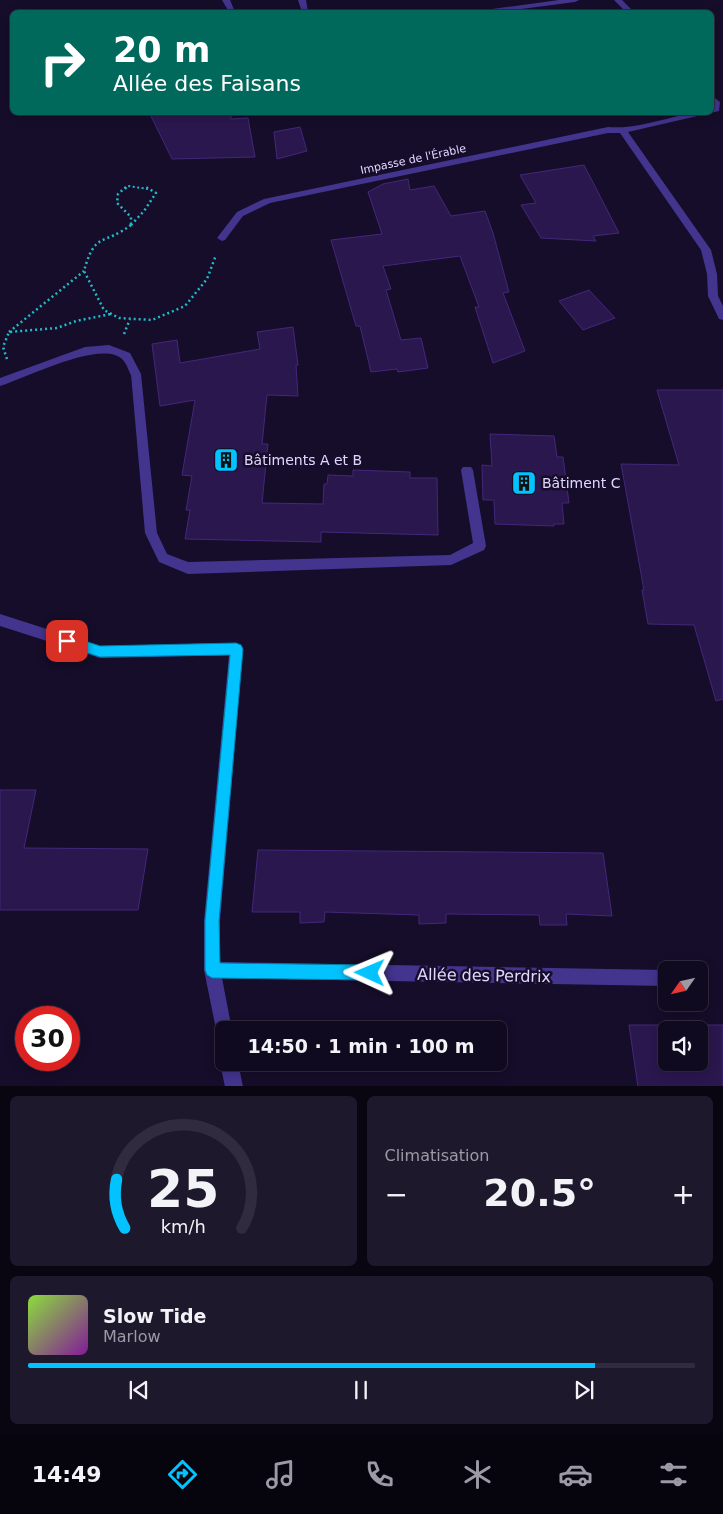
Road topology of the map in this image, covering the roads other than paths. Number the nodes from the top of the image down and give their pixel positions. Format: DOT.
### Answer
graph roads {
  1 [pos="576,0"];
  2 [pos="618,0"];
  3 [pos="500,10"];
  4 [pos="628,10"];
  5 [pos="696,115"];
  6 [pos="623,131"];
  7 [pos="222,238"];
  8 [pos="723,316"];
  9 [pos="0,382"];
  10 [pos="467,470"];
  11 [pos="0,620"];
  12 [pos="212,970"];
  13 [pos="658,978"];
  14 [pos="222,1021"];
  15 [pos="231,1071"];
  16 [pos="234,1086"];
  1 -- 3 [label="street"];
  2 -- 4 [label="street"];
  5 -- 6 [label="street, Impasse de l'Érable"];
  6 -- 7 [label="street, Impasse de l'Érable"];
  6 -- 8 [label="street"];
  9 -- 10 [label="street"];
  11 -- 12 [label="street"];
  12 -- 13 [label="street, Allée des Perdrix"];
  12 -- 14 [label="street"];
  15 -- 16 [label="street"];
}
